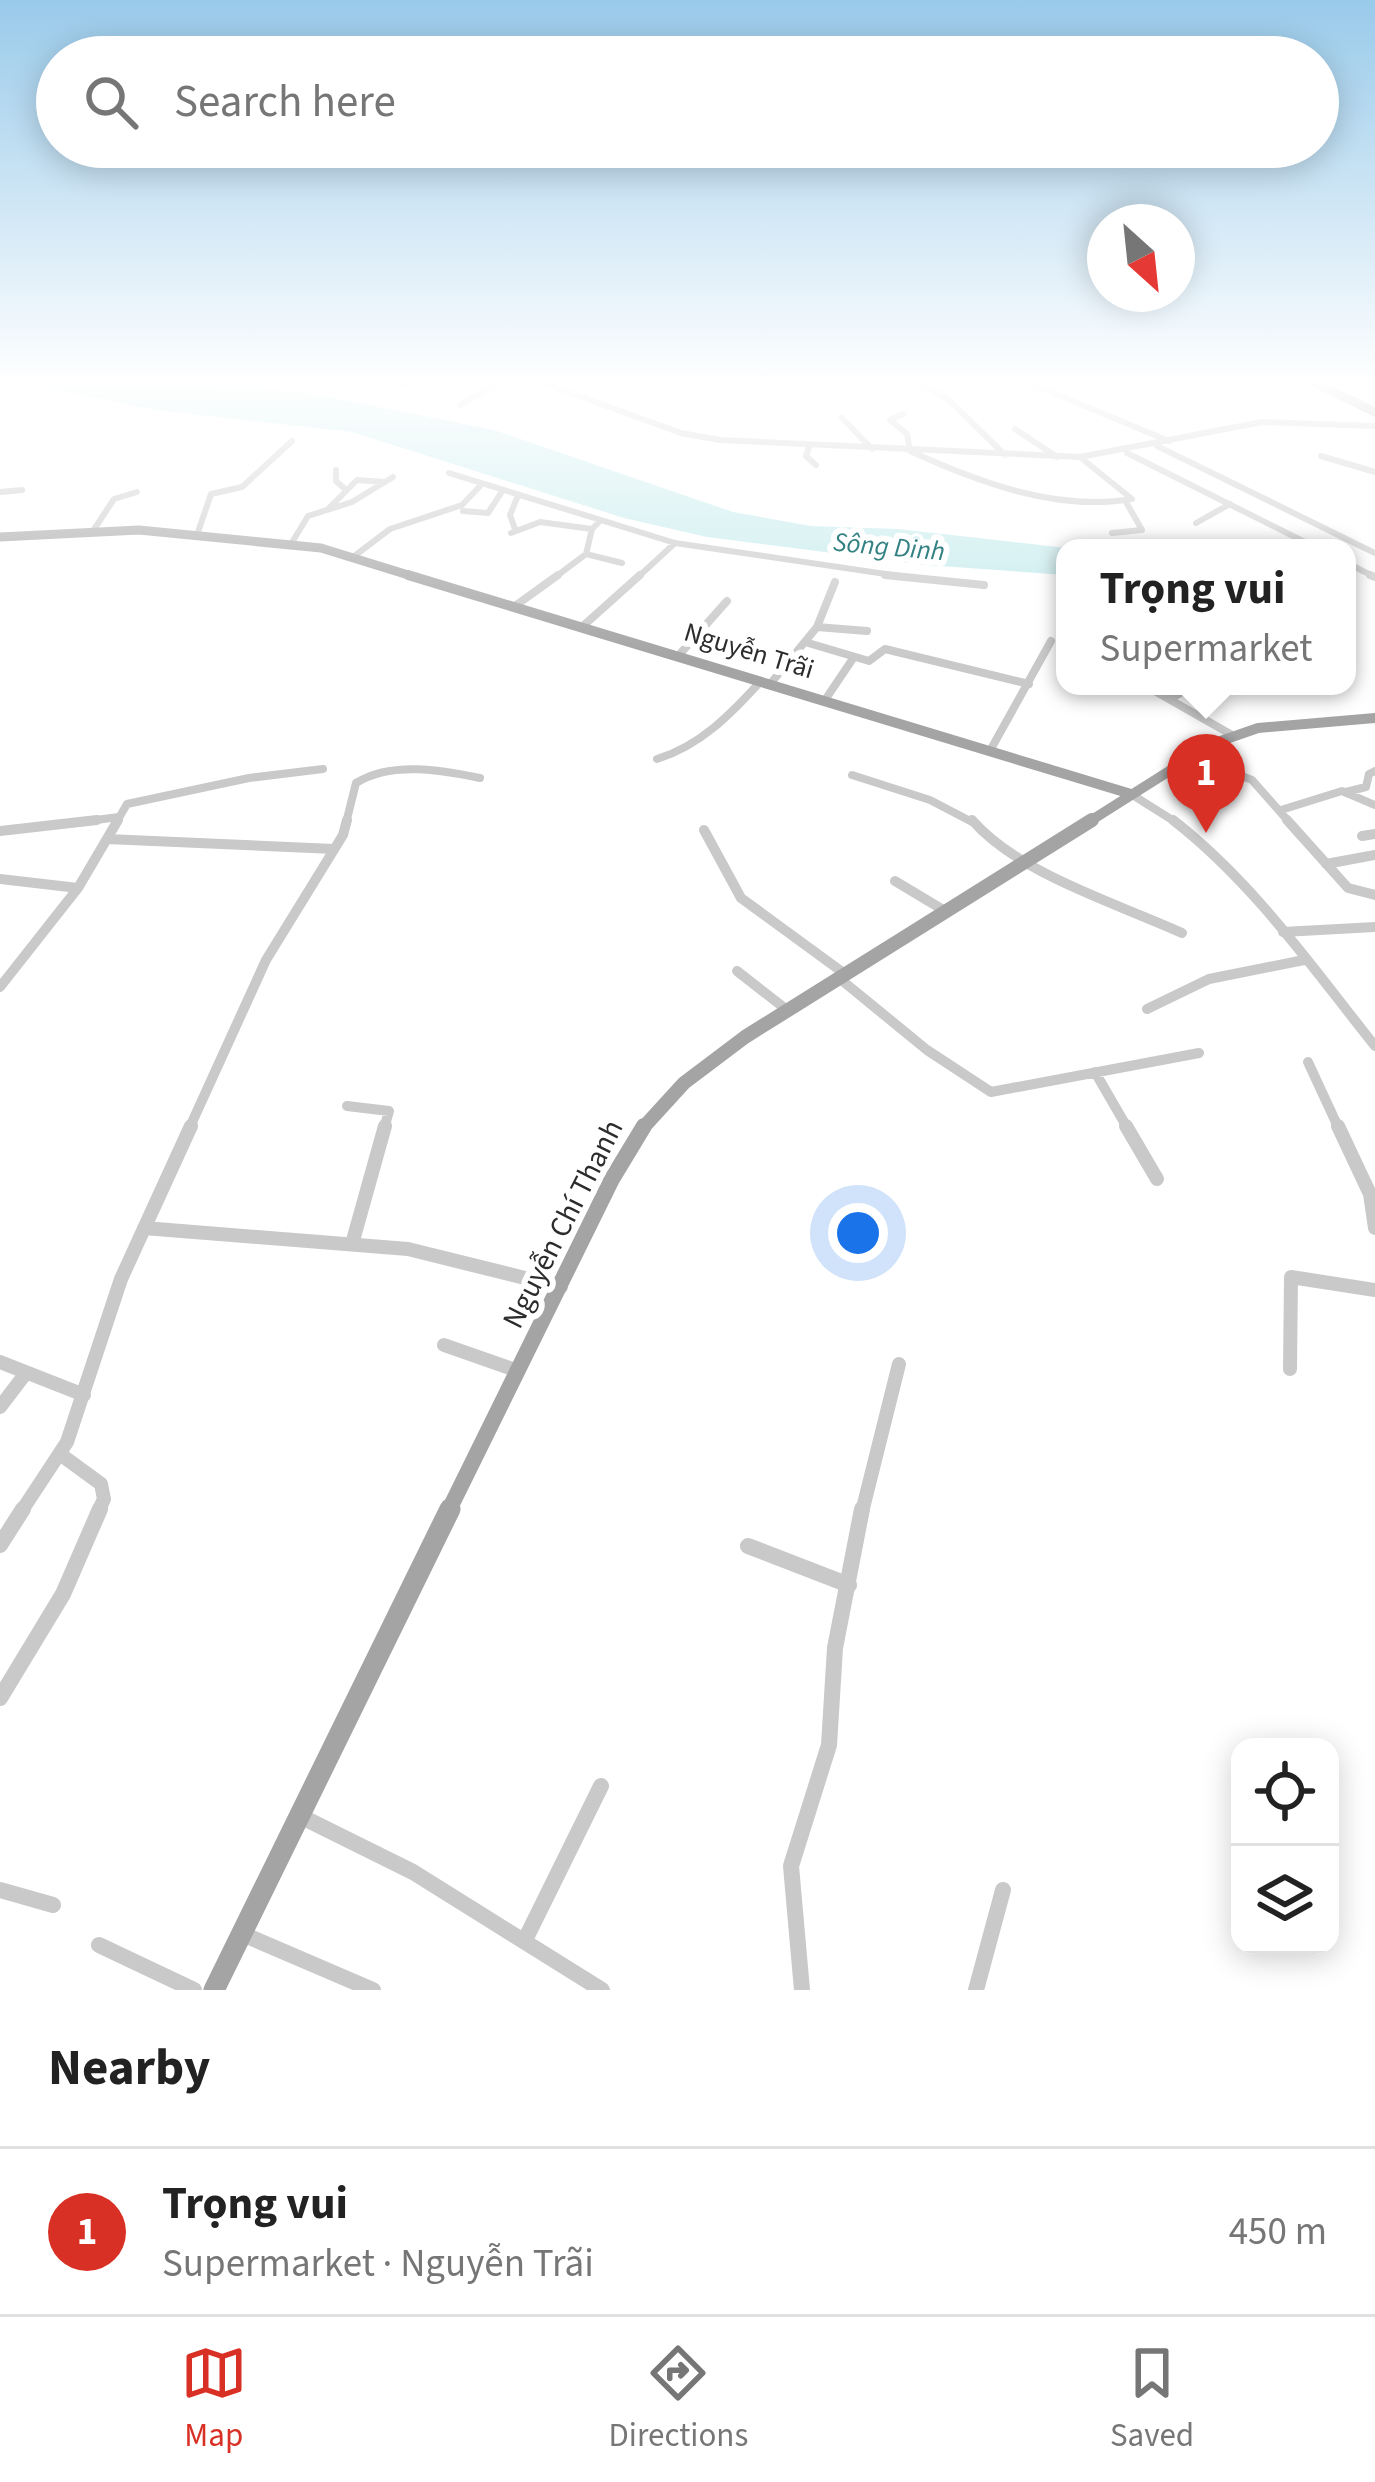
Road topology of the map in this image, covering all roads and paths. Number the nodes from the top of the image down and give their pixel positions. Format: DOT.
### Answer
graph roads {
  1 [pos="257,473"];
  2 [pos="336,473"];
  3 [pos="449,473"];
  4 [pos="966,473"];
  5 [pos="1100,473"];
  6 [pos="1167,473"];
  7 [pos="1214,473"];
  8 [pos="481,485"];
  9 [pos="345,489"];
  10 [pos="22,490"];
  11 [pos="0,492"];
  12 [pos="137,492"];
  13 [pos="501,493"];
  14 [pos="517,498"];
  15 [pos="1126,502"];
  16 [pos="1230,504"];
  17 [pos="328,510"];
  18 [pos="463,511"];
  19 [pos="600,521"];
  20 [pos="1196,523"];
  21 [pos="592,529"];
  22 [pos="93,531"];
  23 [pos="1112,533"];
  24 [pos="197,535"];
  25 [pos="0,537"];
  26 [pos="1346,537"];
  27 [pos="1299,539"];
  28 [pos="1341,539"];
  29 [pos="1350,539"];
  30 [pos="675,543"];
  31 [pos="291,544"];
  32 [pos="586,554"];
  33 [pos="353,557"];
  34 [pos="622,563"];
  35 [pos="835,582"];
  36 [pos="984,585"];
  37 [pos="727,602"];
  38 [pos="515,606"];
  39 [pos="583,626"];
  40 [pos="818,627"];
  41 [pos="867,632"];
  42 [pos="1052,641"];
  43 [pos="805,642"];
  44 [pos="679,655"];
  45 [pos="854,657"];
  46 [pos="766,682"];
  47 [pos="1030,684"];
  48 [pos="1163,695"];
  49 [pos="1177,695"];
  50 [pos="1170,699"];
  51 [pos="825,700"];
  52 [pos="1375,718"];
  53 [pos="1232,735"];
  54 [pos="991,749"];
  55 [pos="1191,757"];
  56 [pos="656,759"];
  57 [pos="323,770"];
  58 [pos="1375,771"];
  59 [pos="852,775"];
  60 [pos="480,778"];
  61 [pos="1346,792"];
  62 [pos="1131,794"];
  63 [pos="1375,805"];
  64 [pos="1281,810"];
  65 [pos="119,817"];
  66 [pos="704,830"];
  67 [pos="0,831"];
  68 [pos="107,839"];
  69 [pos="334,849"];
  70 [pos="1375,855"];
  71 [pos="1024,861"];
  72 [pos="1326,864"];
  73 [pos="0,879"];
  74 [pos="895,881"];
  75 [pos="78,888"];
  76 [pos="1375,896"];
  77 [pos="944,911"];
  78 [pos="1375,927"];
  79 [pos="1283,932"];
  80 [pos="1182,933"];
  81 [pos="1304,960"];
  82 [pos="6,968"];
  83 [pos="737,971"];
  84 [pos="842,976"];
  85 [pos="0,987"];
  86 [pos="787,1010"];
  87 [pos="1147,1010"];
  88 [pos="1375,1046"];
  89 [pos="1199,1053"];
  90 [pos="1308,1062"];
  91 [pos="1095,1072"];
  92 [pos="347,1106"];
  93 [pos="1157,1179"];
  94 [pos="144,1228"];
  95 [pos="1375,1228"];
  96 [pos="352,1244"];
  97 [pos="561,1287"];
  98 [pos="1375,1290"];
  99 [pos="444,1345"];
  100 [pos="0,1362"];
  101 [pos="899,1364"];
  102 [pos="1290,1369"];
  103 [pos="518,1371"];
  104 [pos="26,1373"];
  105 [pos="84,1395"];
  106 [pos="0,1407"];
  107 [pos="61,1454"];
  108 [pos="0,1545"];
  109 [pos="748,1546"];
  110 [pos="849,1585"];
  111 [pos="0,1698"];
  112 [pos="601,1786"];
  113 [pos="300,1816"];
  114 [pos="0,1890"];
  115 [pos="1003,1890"];
  116 [pos="53,1906"];
  117 [pos="240,1933"];
  118 [pos="525,1940"];
  119 [pos="99,1945"];
  120 [pos="194,1990"];
  121 [pos="214,1990"];
  122 [pos="373,1990"];
  123 [pos="602,1990"];
  124 [pos="802,1990"];
  125 [pos="976,1990"];
  1 -- 24 [label="street"];
  2 -- 9 [label="street"];
  3 -- 8 [label="street"];
  4 -- 15 [label="street"];
  5 -- 15 [label="street"];
  6 -- 16 [label="street"];
  7 -- 26 [label="street"];
  8 -- 13 [label="street"];
  8 -- 33 [label="street"];
  9 -- 17 [label="street"];
  9 -- 17 [label="street"];
  10 -- 11 [label="street"];
  12 -- 22 [label="street"];
  13 -- 14 [label="street"];
  13 -- 18 [label="street"];
  14 -- 19 [label="street"];
  14 -- 21 [label="street"];
  15 -- 23 [label="street"];
  16 -- 20 [label="street"];
  16 -- 27 [label="street"];
  17 -- 31 [label="street"];
  19 -- 21 [label="street"];
  19 -- 30 [label="street"];
  21 -- 32 [label="street"];
  22 -- 24 [label="main road, Nguyễn Trãi"];
  22 -- 25 [label="main road, Nguyễn Trãi"];
  24 -- 31 [label="main road, Nguyễn Trãi"];
  26 -- 28 [label="street"];
  26 -- 29 [label="street"];
  30 -- 36 [label="street"];
  30 -- 39 [label="street"];
  31 -- 33 [label="main road, Nguyễn Trãi"];
  32 -- 34 [label="street"];
  32 -- 38 [label="street"];
  33 -- 38 [label="main road, Nguyễn Trãi"];
  35 -- 40 [label="street"];
  37 -- 44 [label="street"];
  38 -- 39 [label="main road, Nguyễn Trãi"];
  39 -- 44 [label="main road, Nguyễn Trãi"];
  40 -- 41 [label="street"];
  40 -- 43 [label="street"];
  42 -- 47 [label="street"];
  43 -- 45 [label="street"];
  43 -- 46 [label="street"];
  44 -- 46 [label="main road, Nguyễn Trãi"];
  45 -- 47 [label="street"];
  45 -- 51 [label="street"];
  46 -- 51 [label="main road, Nguyễn Trãi"];
  46 -- 56 [label="street"];
  47 -- 54 [label="street"];
  48 -- 50 [label="street"];
  49 -- 50 [label="street"];
  50 -- 53 [label="street"];
  51 -- 54 [label="main road, Nguyễn Trãi"];
  52 -- 53 [label="main road, Nguyễn Chí Thanh"];
  53 -- 55 [label="main road, Nguyễn Chí Thanh"];
  54 -- 62 [label="main road, Nguyễn Trãi"];
  55 -- 62 [label="main road, Nguyễn Chí Thanh"];
  55 -- 64 [label="street"];
  57 -- 65 [label="street"];
  58 -- 61 [label="street"];
  59 -- 71 [label="street"];
  60 -- 69 [label="street"];
  61 -- 63 [label="street"];
  61 -- 64 [label="street"];
  62 -- 71 [label="main road, Nguyễn Chí Thanh"];
  62 -- 79 [label="street, Nguyễn Trãi"];
  64 -- 72 [label="street"];
  65 -- 67 [label="street"];
  65 -- 68 [label="street"];
  66 -- 84 [label="street"];
  68 -- 69 [label="street"];
  68 -- 75 [label="street"];
  69 -- 94 [label="street"];
  70 -- 72 [label="street"];
  71 -- 77 [label="main road, Nguyễn Chí Thanh"];
  71 -- 80 [label="street"];
  72 -- 76 [label="street"];
  73 -- 75 [label="street"];
  74 -- 77 [label="street"];
  75 -- 82 [label="street"];
  77 -- 84 [label="main road, Nguyễn Chí Thanh"];
  78 -- 79 [label="street"];
  79 -- 81 [label="street, Nguyễn Trãi"];
  81 -- 87 [label="street"];
  81 -- 88 [label="street, Nguyễn Trãi"];
  82 -- 85 [label="street"];
  83 -- 86 [label="street"];
  84 -- 86 [label="main road, Nguyễn Chí Thanh"];
  84 -- 91 [label="street"];
  86 -- 97 [label="main road, Nguyễn Chí Thanh"];
  89 -- 91 [label="street"];
  90 -- 95 [label="street"];
  91 -- 93 [label="street"];
  92 -- 96 [label="street"];
  94 -- 96 [label="street"];
  94 -- 105 [label="street"];
  96 -- 97 [label="street"];
  97 -- 103 [label="main road, Nguyễn Chí Thanh"];
  98 -- 102 [label="street"];
  99 -- 103 [label="street"];
  100 -- 104 [label="street"];
  101 -- 110 [label="street"];
  103 -- 113 [label="main road, Nguyễn Chí Thanh"];
  104 -- 105 [label="street"];
  104 -- 106 [label="street"];
  105 -- 107 [label="street"];
  107 -- 108 [label="street"];
  107 -- 111 [label="street"];
  109 -- 110 [label="street"];
  110 -- 124 [label="street"];
  112 -- 118 [label="street"];
  113 -- 117 [label="main road, Nguyễn Chí Thanh"];
  113 -- 118 [label="street"];
  114 -- 116 [label="street"];
  115 -- 125 [label="street"];
  117 -- 121 [label="main road, Nguyễn Chí Thanh"];
  117 -- 122 [label="street"];
  118 -- 123 [label="street"];
  119 -- 120 [label="street"];
}
